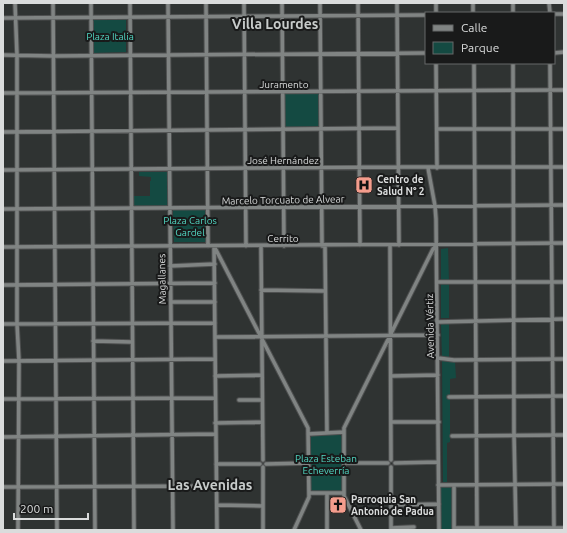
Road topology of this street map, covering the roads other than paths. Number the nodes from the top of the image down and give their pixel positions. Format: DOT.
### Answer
graph roads {
  1 [pos="15,3"];
  2 [pos="53,3"];
  3 [pos="91,3"];
  4 [pos="130,3"];
  5 [pos="168,3"];
  6 [pos="206,3"];
  7 [pos="244,3"];
  8 [pos="282,3"];
  9 [pos="320,3"];
  10 [pos="358,3"];
  11 [pos="397,3"];
  12 [pos="320,15"];
  13 [pos="358,15"];
  14 [pos="397,15"];
  15 [pos="425,15"];
  16 [pos="168,16"];
  17 [pos="206,16"];
  18 [pos="244,16"];
  19 [pos="282,16"];
  20 [pos="53,17"];
  21 [pos="91,17"];
  22 [pos="130,17"];
  23 [pos="3,18"];
  24 [pos="15,18"];
  25 [pos="358,53"];
  26 [pos="397,53"];
  27 [pos="425,53"];
  28 [pos="168,54"];
  29 [pos="207,54"];
  30 [pos="244,54"];
  31 [pos="282,54"];
  32 [pos="320,54"];
  33 [pos="3,55"];
  34 [pos="17,55"];
  35 [pos="91,55"];
  36 [pos="130,55"];
  37 [pos="53,56"];
  38 [pos="436,64"];
  39 [pos="474,64"];
  40 [pos="513,64"];
  41 [pos="550,64"];
  42 [pos="550,90"];
  43 [pos="564,90"];
  44 [pos="244,91"];
  45 [pos="398,91"];
  46 [pos="474,91"];
  47 [pos="513,91"];
  48 [pos="17,92"];
  49 [pos="168,92"];
  50 [pos="207,92"];
  51 [pos="282,92"];
  52 [pos="321,92"];
  53 [pos="359,92"];
  54 [pos="436,92"];
  55 [pos="3,93"];
  56 [pos="53,93"];
  57 [pos="92,93"];
  58 [pos="130,93"];
  59 [pos="398,128"];
  60 [pos="320,129"];
  61 [pos="359,129"];
  62 [pos="438,129"];
  63 [pos="475,129"];
  64 [pos="513,129"];
  65 [pos="550,129"];
  66 [pos="564,129"];
  67 [pos="169,130"];
  68 [pos="207,130"];
  69 [pos="244,130"];
  70 [pos="283,130"];
  71 [pos="92,131"];
  72 [pos="131,131"];
  73 [pos="3,132"];
  74 [pos="16,132"];
  75 [pos="54,132"];
  76 [pos="359,167"];
  77 [pos="398,167"];
  78 [pos="551,167"];
  79 [pos="564,167"];
  80 [pos="207,168"];
  81 [pos="245,168"];
  82 [pos="283,168"];
  83 [pos="321,168"];
  84 [pos="428,168"];
  85 [pos="437,168"];
  86 [pos="475,168"];
  87 [pos="513,168"];
  88 [pos="92,169"];
  89 [pos="131,169"];
  90 [pos="169,169"];
  91 [pos="3,170"];
  92 [pos="16,170"];
  93 [pos="54,170"];
  94 [pos="475,205"];
  95 [pos="514,205"];
  96 [pos="551,205"];
  97 [pos="564,205"];
  98 [pos="398,206"];
  99 [pos="435,206"];
  100 [pos="321,207"];
  101 [pos="359,207"];
  102 [pos="208,208"];
  103 [pos="245,208"];
  104 [pos="283,208"];
  105 [pos="3,209"];
  106 [pos="17,209"];
  107 [pos="54,209"];
  108 [pos="92,209"];
  109 [pos="131,209"];
  110 [pos="169,209"];
  111 [pos="514,243"];
  112 [pos="552,243"];
  113 [pos="564,243"];
  114 [pos="475,244"];
  115 [pos="360,245"];
  116 [pos="390,245"];
  117 [pos="398,245"];
  118 [pos="437,245"];
  119 [pos="93,246"];
  120 [pos="132,246"];
  121 [pos="170,246"];
  122 [pos="208,246"];
  123 [pos="214,246"];
  124 [pos="246,246"];
  125 [pos="261,246"];
  126 [pos="284,246"];
  127 [pos="324,246"];
  128 [pos="3,247"];
  129 [pos="17,247"];
  130 [pos="55,247"];
  131 [pos="215,264"];
  132 [pos="170,266"];
  133 [pos="437,282"];
  134 [pos="474,282"];
  135 [pos="552,282"];
  136 [pos="564,282"];
  137 [pos="132,283"];
  138 [pos="171,283"];
  139 [pos="215,283"];
  140 [pos="514,283"];
  141 [pos="17,284"];
  142 [pos="55,284"];
  143 [pos="93,284"];
  144 [pos="3,285"];
  145 [pos="261,290"];
  146 [pos="325,291"];
  147 [pos="171,302"];
  148 [pos="215,302"];
  149 [pos="552,319"];
  150 [pos="564,319"];
  151 [pos="475,320"];
  152 [pos="514,320"];
  153 [pos="438,322"];
  154 [pos="132,323"];
  155 [pos="171,323"];
  156 [pos="215,323"];
  157 [pos="3,324"];
  158 [pos="17,324"];
  159 [pos="55,324"];
  160 [pos="93,324"];
  161 [pos="326,335"];
  162 [pos="391,335"];
  163 [pos="438,335"];
  164 [pos="262,336"];
  165 [pos="215,338"];
  166 [pos="93,342"];
  167 [pos="132,342"];
  168 [pos="438,358"];
  169 [pos="215,359"];
  170 [pos="514,359"];
  171 [pos="552,359"];
  172 [pos="564,359"];
  173 [pos="94,360"];
  174 [pos="132,360"];
  175 [pos="171,360"];
  176 [pos="476,360"];
  177 [pos="3,361"];
  178 [pos="19,361"];
  179 [pos="55,361"];
  180 [pos="262,375"];
  181 [pos="438,375"];
  182 [pos="215,376"];
  183 [pos="391,376"];
  184 [pos="552,396"];
  185 [pos="564,396"];
  186 [pos="449,397"];
  187 [pos="476,397"];
  188 [pos="515,397"];
  189 [pos="133,398"];
  190 [pos="172,398"];
  191 [pos="215,398"];
  192 [pos="3,399"];
  193 [pos="19,399"];
  194 [pos="56,399"];
  195 [pos="94,399"];
  196 [pos="239,400"];
  197 [pos="262,400"];
  198 [pos="262,422"];
  199 [pos="391,422"];
  200 [pos="439,422"];
  201 [pos="215,423"];
  202 [pos="344,432"];
  203 [pos="327,433"];
  204 [pos="216,434"];
  205 [pos="308,434"];
  206 [pos="133,435"];
  207 [pos="172,435"];
  208 [pos="476,435"];
  209 [pos="514,435"];
  210 [pos="553,435"];
  211 [pos="564,435"];
  212 [pos="56,436"];
  213 [pos="94,436"];
  214 [pos="452,436"];
  215 [pos="3,437"];
  216 [pos="18,437"];
  217 [pos="391,460"];
  218 [pos="261,462"];
  219 [pos="438,462"];
  220 [pos="309,463"];
  221 [pos="344,463"];
  222 [pos="388,463"];
  223 [pos="394,463"];
  224 [pos="216,464"];
  225 [pos="266,464"];
  226 [pos="391,466"];
  227 [pos="263,467"];
  228 [pos="553,484"];
  229 [pos="564,484"];
  230 [pos="438,485"];
  231 [pos="454,485"];
  232 [pos="478,485"];
  233 [pos="515,485"];
  234 [pos="216,486"];
  235 [pos="3,487"];
  236 [pos="18,487"];
  237 [pos="56,487"];
  238 [pos="94,487"];
  239 [pos="133,487"];
  240 [pos="171,487"];
  241 [pos="310,493"];
  242 [pos="327,493"];
  243 [pos="344,493"];
  244 [pos="391,504"];
  245 [pos="438,504"];
  246 [pos="216,505"];
  247 [pos="263,506"];
  248 [pos="414,527"];
  249 [pos="564,528"];
  250 [pos="391,529"];
  251 [pos="454,529"];
  252 [pos="477,529"];
  253 [pos="516,529"];
  254 [pos="554,529"];
  255 [pos="18,530"];
  256 [pos="56,530"];
  257 [pos="95,530"];
  258 [pos="134,530"];
  259 [pos="172,530"];
  260 [pos="217,530"];
  261 [pos="263,530"];
  262 [pos="294,530"];
  263 [pos="327,530"];
  264 [pos="361,530"];
  265 [pos="439,530"];
  1 -- 24 [label="street"];
  2 -- 20 [label="street"];
  3 -- 21 [label="street"];
  4 -- 22 [label="street"];
  5 -- 16 [label="street, Magallanes"];
  6 -- 17 [label="street"];
  7 -- 18 [label="street"];
  8 -- 19 [label="street"];
  9 -- 12 [label="street"];
  10 -- 13 [label="street"];
  11 -- 14 [label="street"];
  12 -- 13 [label="street"];
  12 -- 19 [label="street"];
  12 -- 32 [label="street"];
  13 -- 14 [label="street"];
  13 -- 25 [label="street"];
  14 -- 15 [label="street"];
  14 -- 26 [label="street"];
  16 -- 17 [label="street"];
  16 -- 22 [label="street"];
  16 -- 28 [label="street, Magallanes"];
  17 -- 18 [label="street"];
  17 -- 29 [label="street"];
  18 -- 19 [label="street"];
  18 -- 30 [label="street"];
  19 -- 31 [label="street"];
  20 -- 21 [label="street"];
  20 -- 24 [label="street"];
  20 -- 37 [label="street"];
  21 -- 22 [label="street"];
  21 -- 35 [label="street"];
  22 -- 36 [label="street"];
  23 -- 24 [label="street"];
  24 -- 34 [label="street"];
  25 -- 26 [label="street"];
  25 -- 32 [label="street"];
  25 -- 53 [label="street"];
  26 -- 27 [label="street"];
  26 -- 45 [label="street"];
  28 -- 29 [label="street"];
  28 -- 36 [label="street"];
  28 -- 49 [label="street, Magallanes"];
  29 -- 30 [label="street"];
  29 -- 50 [label="street"];
  30 -- 31 [label="street"];
  30 -- 44 [label="street"];
  31 -- 32 [label="street"];
  31 -- 51 [label="street"];
  32 -- 52 [label="street"];
  33 -- 34 [label="street"];
  34 -- 37 [label="street"];
  34 -- 48 [label="street"];
  35 -- 36 [label="street"];
  35 -- 37 [label="street"];
  35 -- 57 [label="street"];
  36 -- 58 [label="street"];
  37 -- 56 [label="street"];
  38 -- 54 [label="street"];
  39 -- 46 [label="street"];
  40 -- 47 [label="street"];
  41 -- 42 [label="street"];
  42 -- 43 [label="street, Juramento"];
  42 -- 47 [label="street, Juramento"];
  42 -- 65 [label="street"];
  44 -- 50 [label="street, Juramento"];
  44 -- 51 [label="street, Juramento"];
  44 -- 69 [label="street"];
  45 -- 53 [label="street, Juramento"];
  45 -- 54 [label="street, Juramento"];
  45 -- 59 [label="street"];
  46 -- 47 [label="street, Juramento"];
  46 -- 54 [label="street, Juramento"];
  46 -- 63 [label="street"];
  47 -- 64 [label="street"];
  48 -- 55 [label="street, Juramento"];
  48 -- 56 [label="street, Juramento"];
  48 -- 74 [label="street"];
  49 -- 50 [label="street, Juramento"];
  49 -- 58 [label="street, Juramento"];
  49 -- 67 [label="street, Magallanes"];
  50 -- 68 [label="street"];
  51 -- 52 [label="street, Juramento"];
  51 -- 70 [label="street"];
  52 -- 53 [label="street, Juramento"];
  52 -- 60 [label="street"];
  53 -- 61 [label="street"];
  54 -- 62 [label="street"];
  56 -- 57 [label="street, Juramento"];
  56 -- 75 [label="street"];
  57 -- 58 [label="street, Juramento"];
  57 -- 71 [label="street"];
  58 -- 72 [label="street"];
  59 -- 61 [label="street"];
  59 -- 77 [label="street"];
  60 -- 61 [label="street"];
  60 -- 70 [label="street"];
  60 -- 83 [label="street"];
  61 -- 76 [label="street"];
  62 -- 63 [label="street"];
  62 -- 85 [label="street"];
  63 -- 64 [label="street"];
  63 -- 86 [label="street"];
  64 -- 65 [label="street"];
  64 -- 87 [label="street"];
  65 -- 66 [label="street"];
  65 -- 78 [label="street"];
  67 -- 68 [label="street"];
  67 -- 72 [label="street"];
  67 -- 90 [label="street, Magallanes"];
  68 -- 69 [label="street"];
  68 -- 80 [label="street"];
  69 -- 70 [label="street"];
  69 -- 81 [label="street"];
  70 -- 82 [label="street"];
  71 -- 72 [label="street"];
  71 -- 75 [label="street"];
  71 -- 88 [label="street"];
  72 -- 89 [label="street"];
  73 -- 74 [label="street"];
  74 -- 75 [label="street"];
  74 -- 92 [label="street"];
  75 -- 93 [label="street"];
  76 -- 77 [label="street, José Hernández"];
  76 -- 83 [label="street, José Hernández"];
  76 -- 101 [label="street"];
  77 -- 84 [label="street, José Hernández"];
  77 -- 98 [label="street"];
  78 -- 79 [label="street, José Hernández"];
  78 -- 87 [label="street, José Hernández"];
  78 -- 96 [label="street"];
  80 -- 81 [label="street, José Hernández"];
  80 -- 90 [label="street, José Hernández"];
  80 -- 102 [label="street"];
  81 -- 82 [label="street, José Hernández"];
  81 -- 103 [label="street"];
  82 -- 83 [label="street, José Hernández"];
  82 -- 104 [label="street"];
  83 -- 100 [label="street"];
  84 -- 85 [label="street, José Hernández"];
  84 -- 99 [label="street, Avenida Vértiz"];
  85 -- 86 [label="street, José Hernández"];
  86 -- 87 [label="street, José Hernández"];
  86 -- 94 [label="street"];
  87 -- 95 [label="street"];
  88 -- 89 [label="street, José Hernández"];
  88 -- 93 [label="street, José Hernández"];
  88 -- 108 [label="street"];
  89 -- 90 [label="street, José Hernández"];
  89 -- 109 [label="street"];
  90 -- 110 [label="street, Magallanes"];
  91 -- 92 [label="street, José Hernández"];
  92 -- 93 [label="street, José Hernández"];
  92 -- 106 [label="street"];
  93 -- 107 [label="street"];
  94 -- 95 [label="street, Marcelo Torcuato de Alvear"];
  94 -- 99 [label="street, Marcelo Torcuato de Alvear"];
  94 -- 114 [label="street"];
  95 -- 96 [label="street, Marcelo Torcuato de Alvear"];
  95 -- 111 [label="street"];
  96 -- 97 [label="street, Marcelo Torcuato de Alvear"];
  96 -- 112 [label="street"];
  98 -- 99 [label="street, Marcelo Torcuato de Alvear"];
  98 -- 101 [label="street, Marcelo Torcuato de Alvear"];
  98 -- 117 [label="street"];
  99 -- 118 [label="street, Avenida Vértiz"];
  100 -- 101 [label="street, Marcelo Torcuato de Alvear"];
  100 -- 104 [label="street, Marcelo Torcuato de Alvear"];
  100 -- 127 [label="street"];
  101 -- 115 [label="street"];
  102 -- 103 [label="street, Marcelo Torcuato de Alvear"];
  102 -- 110 [label="street, Marcelo Torcuato de Alvear"];
  102 -- 122 [label="street"];
  103 -- 104 [label="street, Marcelo Torcuato de Alvear"];
  103 -- 124 [label="street"];
  104 -- 126 [label="street"];
  105 -- 106 [label="street, Marcelo Torcuato de Alvear"];
  106 -- 107 [label="street, Marcelo Torcuato de Alvear"];
  106 -- 129 [label="street"];
  107 -- 108 [label="street, Marcelo Torcuato de Alvear"];
  107 -- 130 [label="street"];
  108 -- 109 [label="street, Marcelo Torcuato de Alvear"];
  108 -- 119 [label="street"];
  109 -- 110 [label="street, Marcelo Torcuato de Alvear"];
  109 -- 120 [label="street"];
  110 -- 121 [label="street, Magallanes"];
  111 -- 112 [label="street, Cerrito"];
  111 -- 114 [label="street, Cerrito"];
  111 -- 140 [label="street"];
  112 -- 113 [label="street, Cerrito"];
  112 -- 135 [label="street"];
  114 -- 118 [label="street, Cerrito"];
  114 -- 134 [label="street"];
  115 -- 116 [label="street, Cerrito"];
  115 -- 127 [label="street, Cerrito"];
  116 -- 117 [label="street, Cerrito"];
  116 -- 162 [label="street"];
  117 -- 118 [label="street, Cerrito"];
  118 -- 133 [label="street, Avenida Vértiz"];
  118 -- 162 [label="street"];
  119 -- 120 [label="street, Cerrito"];
  119 -- 130 [label="street, Cerrito"];
  119 -- 143 [label="street"];
  120 -- 121 [label="street, Cerrito"];
  120 -- 137 [label="street"];
  121 -- 122 [label="street, Cerrito"];
  121 -- 132 [label="street, Magallanes"];
  122 -- 123 [label="street, Cerrito"];
  123 -- 124 [label="street, Cerrito"];
  123 -- 131 [label="street"];
  123 -- 164 [label="street"];
  124 -- 125 [label="street, Cerrito"];
  125 -- 126 [label="street, Cerrito"];
  125 -- 145 [label="street"];
  126 -- 127 [label="street, Cerrito"];
  127 -- 146 [label="street"];
  128 -- 129 [label="street, Cerrito"];
  129 -- 130 [label="street, Cerrito"];
  129 -- 141 [label="street"];
  130 -- 142 [label="street"];
  131 -- 132 [label="street"];
  131 -- 139 [label="street"];
  132 -- 138 [label="street, Magallanes"];
  133 -- 134 [label="street"];
  133 -- 153 [label="street, Avenida Vértiz"];
  134 -- 140 [label="street"];
  134 -- 151 [label="street"];
  135 -- 136 [label="street"];
  135 -- 140 [label="street"];
  135 -- 149 [label="street"];
  137 -- 138 [label="street"];
  137 -- 143 [label="street"];
  137 -- 154 [label="street"];
  138 -- 139 [label="street"];
  138 -- 147 [label="street, Magallanes"];
  139 -- 148 [label="street"];
  140 -- 152 [label="street"];
  141 -- 142 [label="street"];
  141 -- 144 [label="street"];
  141 -- 158 [label="street"];
  142 -- 143 [label="street"];
  142 -- 159 [label="street"];
  143 -- 160 [label="street"];
  145 -- 146 [label="street"];
  145 -- 164 [label="street"];
  146 -- 161 [label="street"];
  147 -- 148 [label="street"];
  147 -- 155 [label="street, Magallanes"];
  148 -- 156 [label="street"];
  149 -- 150 [label="street"];
  149 -- 152 [label="street"];
  149 -- 171 [label="street"];
  151 -- 152 [label="street"];
  151 -- 153 [label="street"];
  151 -- 176 [label="street"];
  152 -- 170 [label="street"];
  153 -- 163 [label="street, Avenida Vértiz"];
  154 -- 155 [label="street"];
  154 -- 160 [label="street"];
  154 -- 167 [label="street"];
  155 -- 156 [label="street"];
  155 -- 175 [label="street, Magallanes"];
  156 -- 165 [label="street"];
  157 -- 158 [label="street"];
  158 -- 159 [label="street"];
  158 -- 178 [label="street"];
  159 -- 160 [label="street"];
  159 -- 179 [label="street"];
  160 -- 166 [label="street"];
  161 -- 162 [label="street"];
  161 -- 164 [label="street"];
  161 -- 203 [label="street"];
  162 -- 163 [label="street"];
  162 -- 183 [label="street"];
  162 -- 202 [label="street"];
  163 -- 168 [label="street, Avenida Vértiz"];
  164 -- 165 [label="street"];
  164 -- 180 [label="street"];
  164 -- 205 [label="street"];
  165 -- 169 [label="street"];
  166 -- 167 [label="street"];
  166 -- 173 [label="street"];
  167 -- 174 [label="street"];
  168 -- 176 [label="street"];
  168 -- 181 [label="street, Avenida Vértiz"];
  169 -- 175 [label="street"];
  169 -- 182 [label="street"];
  170 -- 171 [label="street"];
  170 -- 176 [label="street"];
  170 -- 188 [label="street"];
  171 -- 172 [label="street"];
  171 -- 184 [label="street"];
  173 -- 174 [label="street"];
  173 -- 179 [label="street"];
  173 -- 195 [label="street"];
  174 -- 175 [label="street"];
  174 -- 189 [label="street"];
  175 -- 190 [label="street, Magallanes"];
  176 -- 187 [label="street"];
  177 -- 178 [label="street"];
  178 -- 179 [label="street"];
  178 -- 193 [label="street"];
  179 -- 194 [label="street"];
  180 -- 182 [label="street"];
  180 -- 197 [label="street"];
  181 -- 183 [label="street"];
  181 -- 200 [label="street, Avenida Vértiz"];
  182 -- 191 [label="street"];
  183 -- 199 [label="street"];
  184 -- 185 [label="street"];
  184 -- 188 [label="street"];
  184 -- 210 [label="street"];
  186 -- 187 [label="street"];
  187 -- 188 [label="street"];
  187 -- 208 [label="street"];
  188 -- 209 [label="street"];
  189 -- 190 [label="street"];
  189 -- 195 [label="street"];
  189 -- 206 [label="street"];
  190 -- 191 [label="street"];
  190 -- 207 [label="street, Magallanes"];
  191 -- 201 [label="street"];
  192 -- 193 [label="street"];
  193 -- 194 [label="street"];
  193 -- 216 [label="street"];
  194 -- 195 [label="street"];
  194 -- 212 [label="street"];
  195 -- 213 [label="street"];
  196 -- 197 [label="street"];
  197 -- 198 [label="street"];
  198 -- 201 [label="street"];
  198 -- 218 [label="street"];
  199 -- 200 [label="street"];
  199 -- 217 [label="street"];
  200 -- 219 [label="street, Avenida Vértiz"];
  201 -- 204 [label="street"];
  202 -- 203 [label="street"];
  202 -- 221 [label="street"];
  203 -- 205 [label="street"];
  204 -- 207 [label="street"];
  204 -- 224 [label="street"];
  205 -- 220 [label="street"];
  206 -- 207 [label="street"];
  206 -- 213 [label="street"];
  206 -- 239 [label="street"];
  207 -- 240 [label="street, Magallanes"];
  208 -- 209 [label="street"];
  208 -- 214 [label="street"];
  208 -- 232 [label="street"];
  209 -- 210 [label="street"];
  209 -- 233 [label="street"];
  210 -- 211 [label="street"];
  210 -- 228 [label="street"];
  212 -- 213 [label="street"];
  212 -- 216 [label="street"];
  212 -- 237 [label="street"];
  213 -- 238 [label="street"];
  215 -- 216 [label="street"];
  216 -- 236 [label="street"];
  217 -- 222 [label="street"];
  217 -- 223 [label="street"];
  218 -- 224 [label="street"];
  218 -- 225 [label="street"];
  218 -- 227 [label="street"];
  219 -- 223 [label="street"];
  219 -- 230 [label="street, Avenida Vértiz"];
  220 -- 225 [label="street"];
  220 -- 241 [label="street"];
  221 -- 222 [label="street"];
  221 -- 243 [label="street"];
  222 -- 226 [label="street"];
  223 -- 226 [label="street"];
  224 -- 234 [label="street"];
  225 -- 227 [label="street"];
  226 -- 244 [label="street"];
  227 -- 247 [label="street"];
  228 -- 229 [label="street"];
  228 -- 233 [label="street"];
  228 -- 254 [label="street"];
  230 -- 231 [label="street"];
  230 -- 245 [label="street, Avenida Vértiz"];
  231 -- 232 [label="street"];
  231 -- 251 [label="street"];
  232 -- 233 [label="street"];
  232 -- 252 [label="street"];
  233 -- 253 [label="street"];
  234 -- 240 [label="street"];
  234 -- 246 [label="street"];
  235 -- 236 [label="street"];
  236 -- 237 [label="street"];
  236 -- 255 [label="street"];
  237 -- 238 [label="street"];
  237 -- 256 [label="street"];
  238 -- 239 [label="street"];
  238 -- 257 [label="street"];
  239 -- 240 [label="street"];
  239 -- 258 [label="street"];
  240 -- 259 [label="street, Magallanes"];
  241 -- 242 [label="street"];
  241 -- 262 [label="street"];
  242 -- 243 [label="street"];
  242 -- 263 [label="street"];
  243 -- 264 [label="street"];
  244 -- 245 [label="street"];
  244 -- 250 [label="street"];
  245 -- 265 [label="street, Avenida Vértiz"];
  246 -- 247 [label="street"];
  246 -- 260 [label="street"];
  247 -- 261 [label="street"];
  248 -- 250 [label="street"];
  249 -- 254 [label="street"];
  251 -- 252 [label="street"];
  252 -- 253 [label="street"];
  253 -- 254 [label="street"];
}
